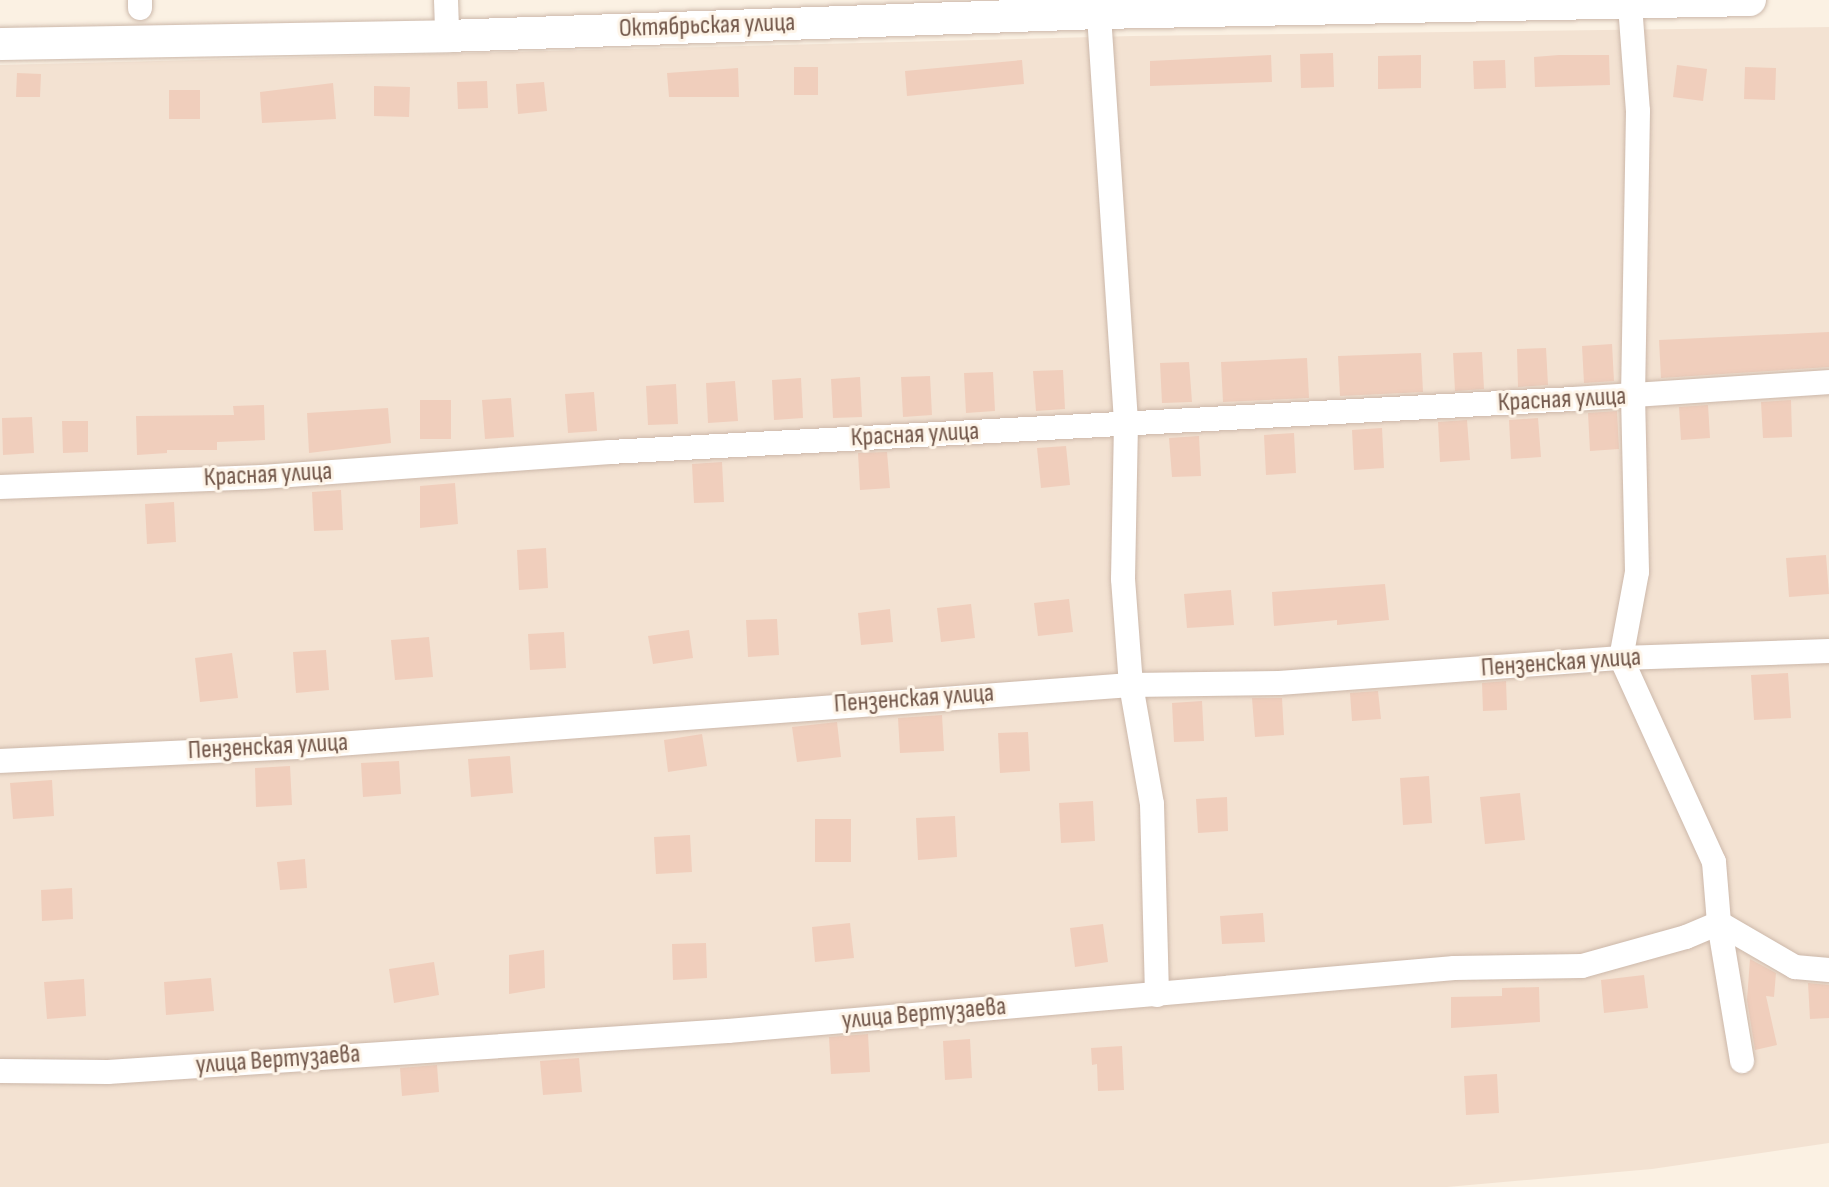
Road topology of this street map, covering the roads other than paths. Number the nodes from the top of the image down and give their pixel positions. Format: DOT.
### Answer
graph roads {
  1 [pos="446,0"];
  2 [pos="1750,0"];
  3 [pos="1630,5"];
  4 [pos="1098,6"];
  5 [pos="447,36"];
  6 [pos="0,44"];
  7 [pos="1829,382"];
  8 [pos="1633,395"];
  9 [pos="1126,423"];
  10 [pos="0,487"];
  11 [pos="1829,651"];
  12 [pos="1621,658"];
  13 [pos="1131,685"];
  14 [pos="0,761"];
  15 [pos="1719,923"];
  16 [pos="1829,970"];
  17 [pos="1157,995"];
  18 [pos="1742,1061"];
  19 [pos="0,1071"];
  1 -- 5 [label="street"];
  2 -- 3 [label="main road, Октябрьская улица"];
  3 -- 4 [label="main road, Октябрьская улица"];
  3 -- 8 [label="street"];
  4 -- 5 [label="main road, Октябрьская улица"];
  4 -- 9 [label="street"];
  5 -- 6 [label="main road, Октябрьская улица"];
  7 -- 8 [label="street, Красная улица"];
  8 -- 9 [label="street, Красная улица"];
  8 -- 12 [label="street"];
  9 -- 10 [label="street, Красная улица"];
  9 -- 13 [label="street"];
  11 -- 12 [label="street, Пензенская улица"];
  12 -- 13 [label="street, Пензенская улица"];
  12 -- 15 [label="street"];
  13 -- 14 [label="street, Пензенская улица"];
  13 -- 17 [label="street"];
  15 -- 16 [label="street"];
  15 -- 17 [label="street, улица Вертузаева"];
  15 -- 18 [label="street"];
  17 -- 19 [label="street, улица Вертузаева"];
}
